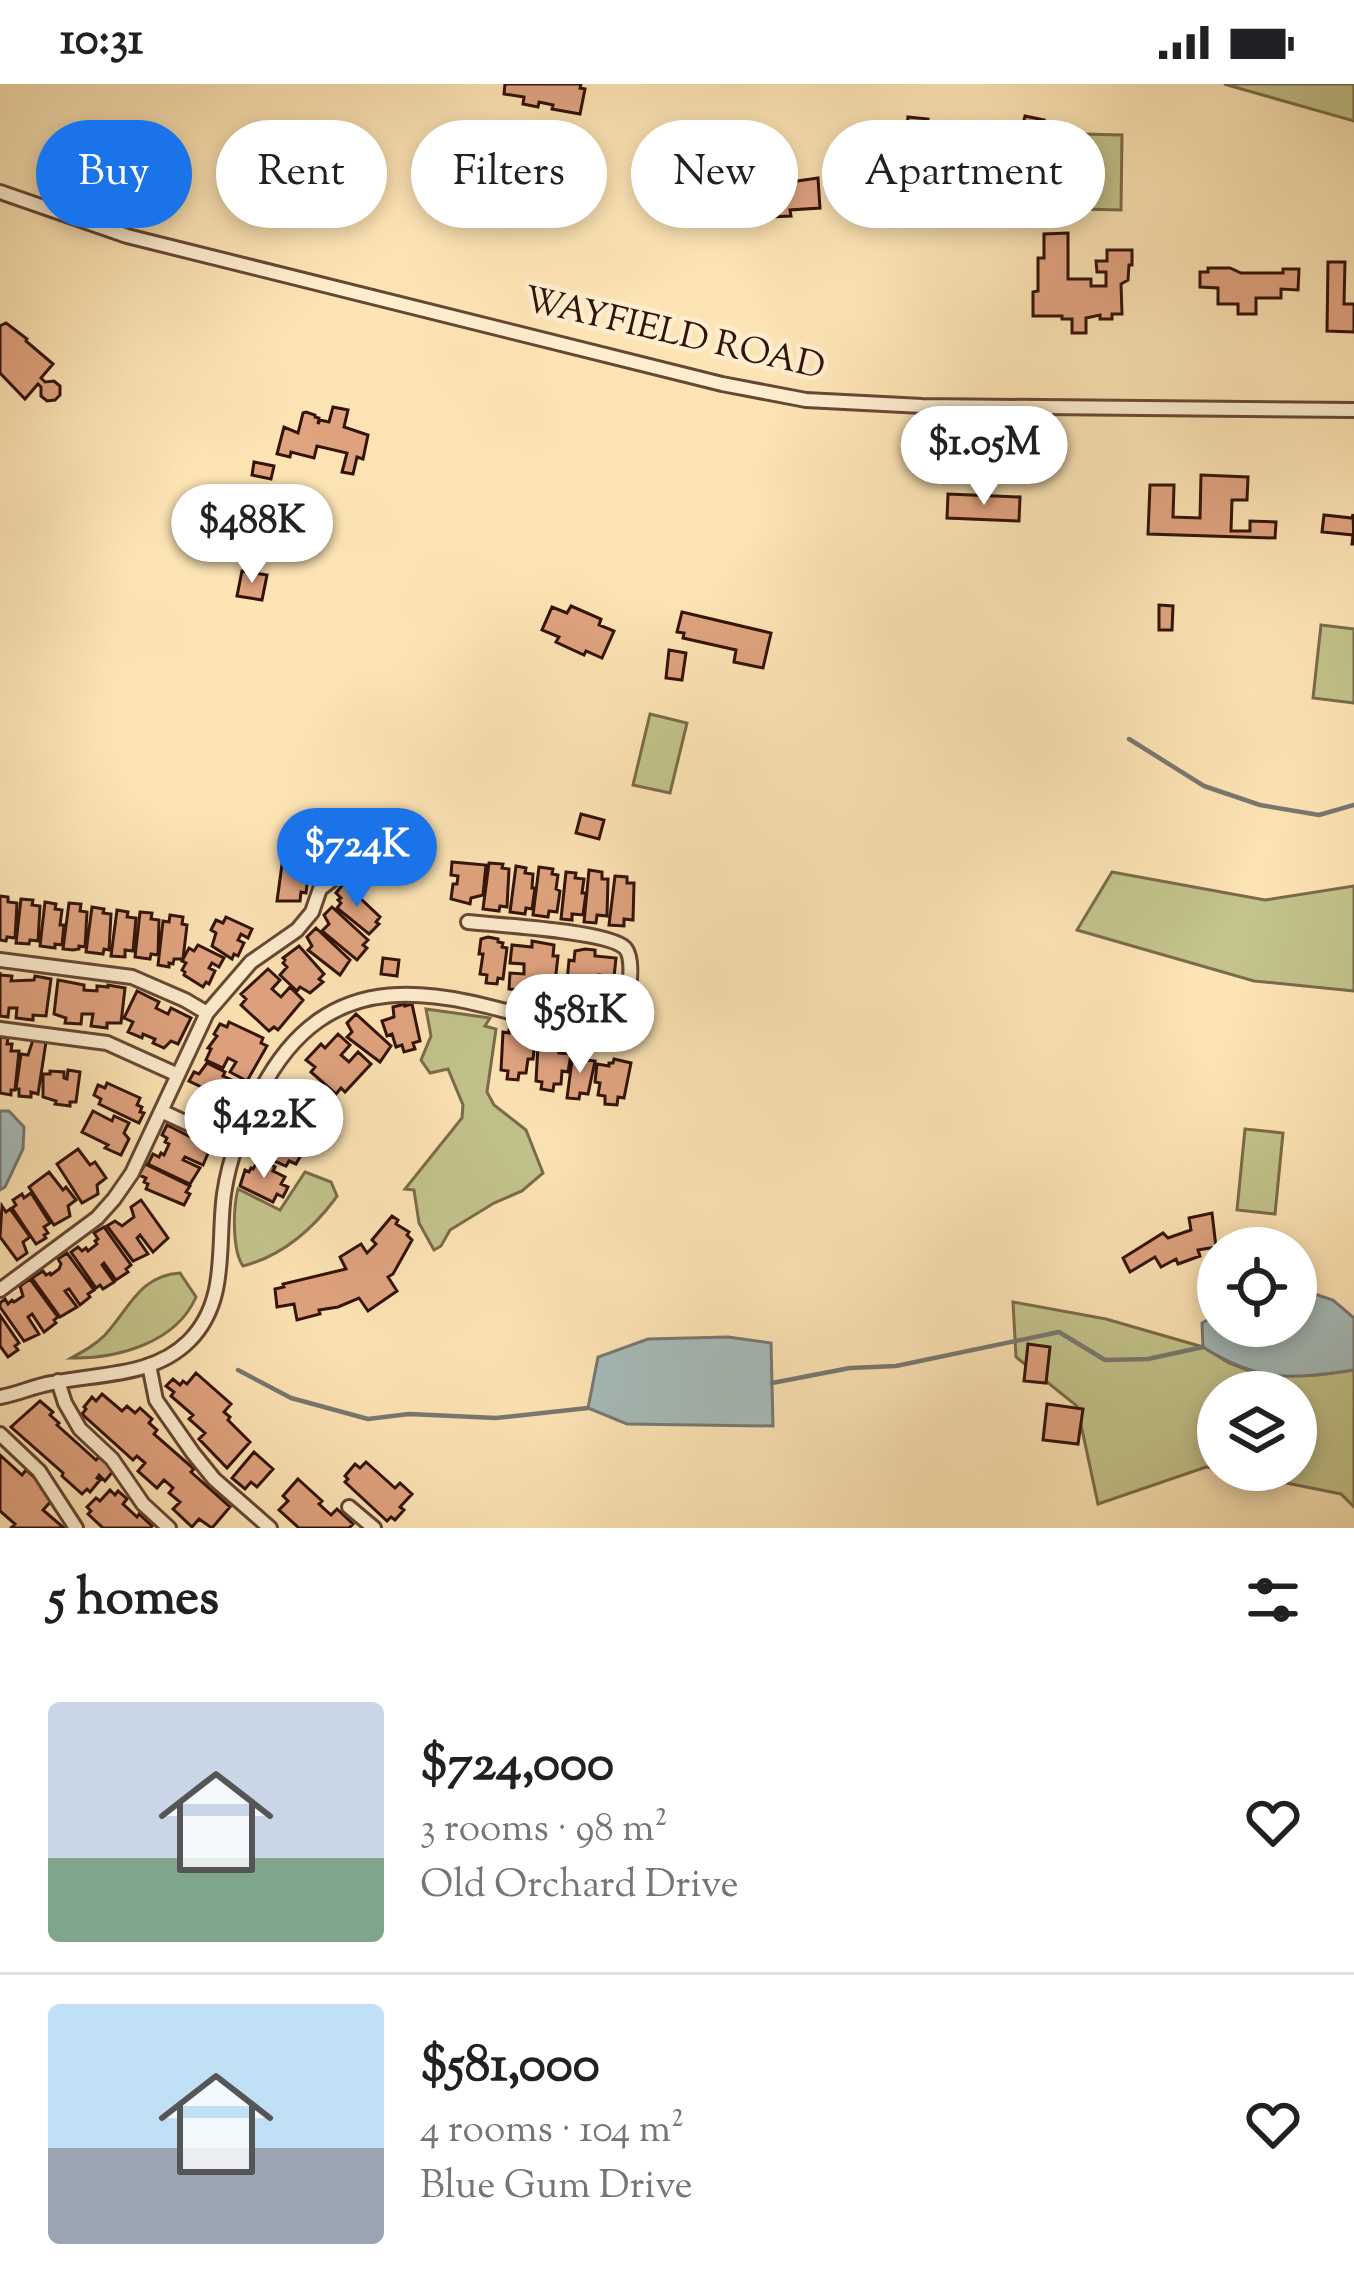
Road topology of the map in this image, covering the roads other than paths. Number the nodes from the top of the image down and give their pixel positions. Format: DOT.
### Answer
graph roads {
  1 [pos="0,192"];
  2 [pos="1354,410"];
  3 [pos="346,869"];
  4 [pos="468,922"];
  5 [pos="0,960"];
  6 [pos="207,1013"];
  7 [pos="0,1029"];
  8 [pos="178,1075"];
  9 [pos="160,1112"];
  10 [pos="234,1144"];
  11 [pos="0,1290"];
  12 [pos="149,1365"];
  13 [pos="58,1382"];
  14 [pos="16,1394"];
  15 [pos="0,1397"];
  16 [pos="0,1407"];
  17 [pos="0,1434"];
  18 [pos="350,1507"];
  19 [pos="76,1528"];
  20 [pos="170,1528"];
  21 [pos="270,1528"];
  22 [pos="374,1528"];
  1 -- 2 [label="street, WAYFIELD ROAD"];
  3 -- 6 [label="street"];
  4 -- 10 [label="street"];
  5 -- 6 [label="street"];
  6 -- 8 [label="street"];
  7 -- 8 [label="street"];
  8 -- 9 [label="street"];
  9 -- 10 [label="street"];
  9 -- 11 [label="street"];
  10 -- 12 [label="street"];
  12 -- 13 [label="street"];
  12 -- 21 [label="street"];
  13 -- 14 [label="street"];
  13 -- 20 [label="street"];
  14 -- 15 [label="street"];
  14 -- 16 [label="street"];
  17 -- 19 [label="street"];
  18 -- 22 [label="street"];
}
